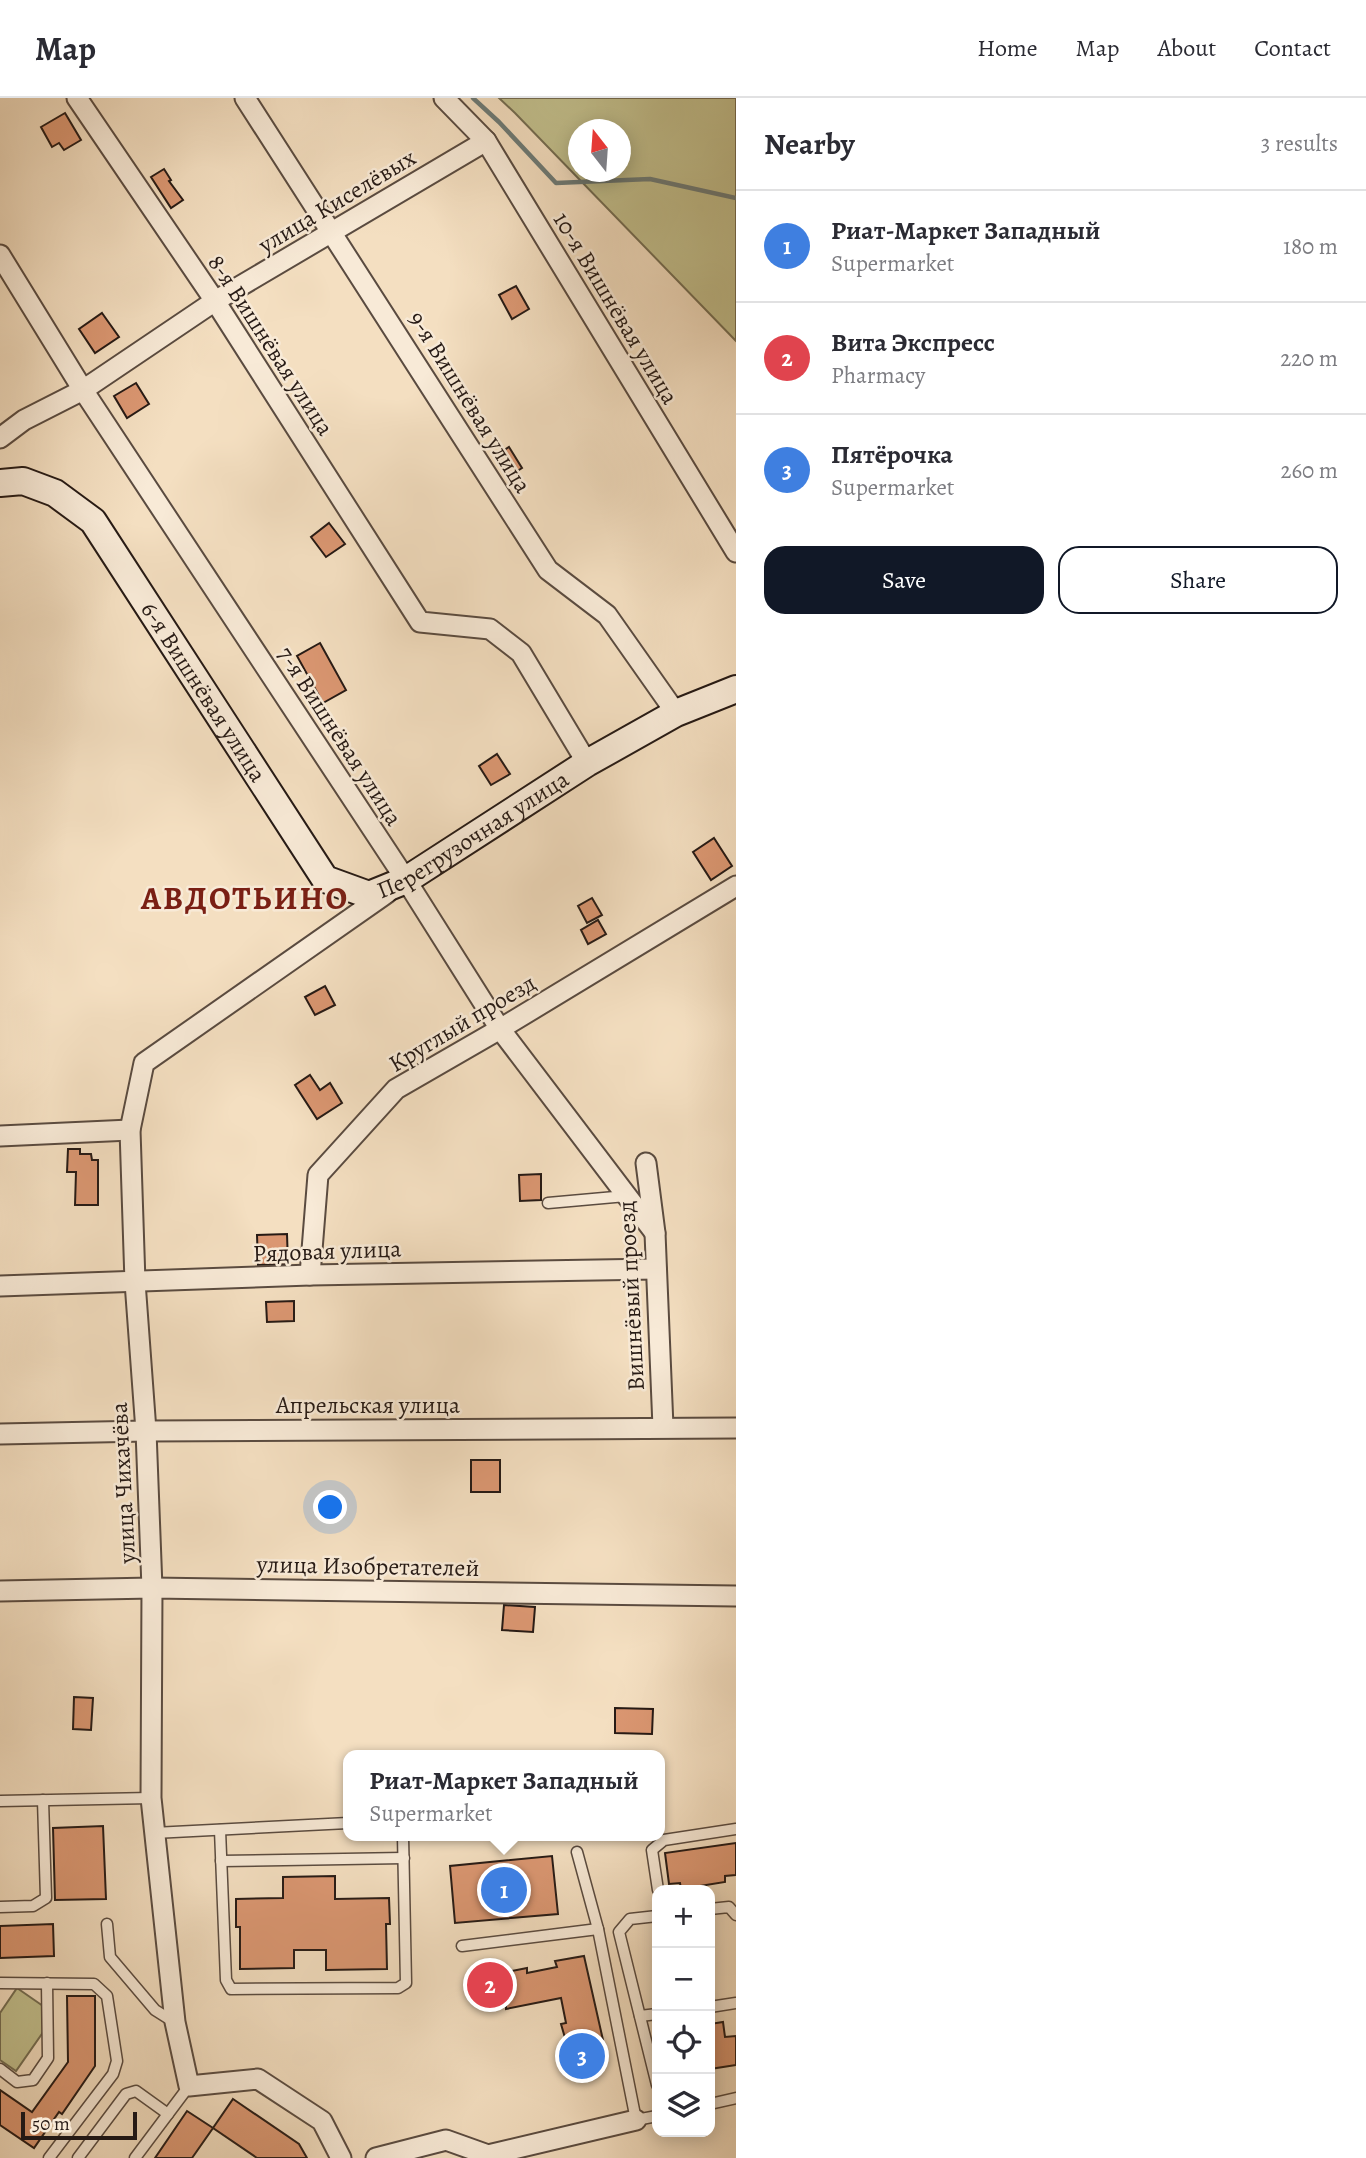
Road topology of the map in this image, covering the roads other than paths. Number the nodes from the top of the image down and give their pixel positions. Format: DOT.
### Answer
graph roads {
  1 [pos="76,98"];
  2 [pos="246,98"];
  3 [pos="444,98"];
  4 [pos="486,141"];
  5 [pos="334,232"];
  6 [pos="0,255"];
  7 [pos="215,301"];
  8 [pos="83,390"];
  9 [pos="0,438"];
  10 [pos="0,482"];
  11 [pos="736,552"];
  12 [pos="736,688"];
  13 [pos="676,713"];
  14 [pos="586,763"];
  15 [pos="405,880"];
  16 [pos="736,886"];
  17 [pos="500,1029"];
  18 [pos="130,1130"];
  19 [pos="0,1136"];
  20 [pos="646,1163"];
  21 [pos="627,1196"];
  22 [pos="548,1203"];
  23 [pos="655,1233"];
  24 [pos="656,1269"];
  25 [pos="310,1275"];
  26 [pos="135,1282"];
  27 [pos="0,1286"];
  28 [pos="663,1427"];
  29 [pos="736,1428"];
  30 [pos="146,1431"];
  31 [pos="0,1434"];
  32 [pos="152,1588"];
  33 [pos="0,1591"];
  34 [pos="736,1596"];
  35 [pos="151,1798"];
  36 [pos="43,1800"];
  37 [pos="0,1801"];
  38 [pos="343,1823"];
  39 [pos="736,1829"];
  40 [pos="220,1830"];
  41 [pos="153,1833"];
  42 [pos="665,1840"];
  43 [pos="404,1841"];
  44 [pos="663,1841"];
  45 [pos="577,1852"];
  46 [pos="404,1858"];
  47 [pos="221,1861"];
  48 [pos="657,1885"];
  49 [pos="0,1907"];
  50 [pos="715,1908"];
  51 [pos="736,1915"];
  52 [pos="652,1917"];
  53 [pos="107,1924"];
  54 [pos="598,1929"];
  55 [pos="462,1946"];
  56 [pos="0,1983"];
  57 [pos="47,1983"];
  58 [pos="736,2003"];
  59 [pos="715,2006"];
  60 [pos="652,2015"];
  61 [pos="640,2016"];
  62 [pos="175,2022"];
  63 [pos="0,2069"];
  64 [pos="654,2074"];
  65 [pos="189,2086"];
  66 [pos="736,2098"];
  67 [pos="715,2103"];
  68 [pos="168,2114"];
  69 [pos="652,2117"];
  70 [pos="636,2120"];
  71 [pos="49,2158"];
  72 [pos="78,2158"];
  73 [pos="135,2158"];
  74 [pos="341,2158"];
  75 [pos="376,2158"];
  1 -- 7 [label="street, 8-я Вишнёвая улица"];
  2 -- 5 [label="street, 9-я Вишнёвая улица"];
  3 -- 4 [label="street, 10-я Вишнёвая улица"];
  4 -- 5 [label="street, улица Киселёвых"];
  4 -- 11 [label="street, 10-я Вишнёвая улица"];
  5 -- 7 [label="street, улица Киселёвых"];
  5 -- 13 [label="street, 9-я Вишнёвая улица"];
  6 -- 8 [label="street, 7-я Вишнёвая улица"];
  7 -- 8 [label="street, улица Киселёвых"];
  7 -- 14 [label="street, 8-я Вишнёвая улица"];
  8 -- 9 [label="street, улица Киселёвых"];
  8 -- 15 [label="street, 7-я Вишнёвая улица"];
  10 -- 15 [label="street, 6-я Вишнёвая улица"];
  12 -- 13 [label="street, Перегрузочная улица"];
  13 -- 14 [label="street, Перегрузочная улица"];
  14 -- 15 [label="street, Перегрузочная улица"];
  15 -- 17 [label="street, 7-я Вишнёвая улица"];
  15 -- 18 [label="street, Перегрузочная улица"];
  16 -- 17 [label="street, Круглый проезд"];
  17 -- 21 [label="street, 7-я Вишнёвая улица"];
  17 -- 25 [label="street, Круглый проезд"];
  18 -- 19 [label="street"];
  18 -- 26 [label="street, улица Чихачёва"];
  20 -- 23 [label="street, Вишнёвый проезд"];
  21 -- 22 [label="lane"];
  21 -- 23 [label="street, 7-я Вишнёвая улица"];
  23 -- 24 [label="street, Вишнёвый проезд"];
  24 -- 25 [label="street, Рядовая улица"];
  24 -- 28 [label="street, Вишнёвый проезд"];
  25 -- 26 [label="street, Рядовая улица"];
  26 -- 27 [label="street, Рядовая улица"];
  26 -- 30 [label="street, улица Чихачёва"];
  28 -- 29 [label="street, Апрельская улица"];
  28 -- 30 [label="street, Апрельская улица"];
  30 -- 31 [label="street, Апрельская улица"];
  30 -- 32 [label="street, улица Чихачёва"];
  32 -- 33 [label="street, улица Изобретателей"];
  32 -- 34 [label="street, улица Изобретателей"];
  32 -- 35 [label="street, улица Чихачёва"];
  35 -- 36 [label="lane"];
  35 -- 41 [label="street, улица Чихачёва"];
  36 -- 37 [label="lane"];
  36 -- 49 [label="lane"];
  38 -- 40 [label="lane"];
  39 -- 42 [label="lane"];
  40 -- 41 [label="lane"];
  40 -- 47 [label="lane"];
  41 -- 62 [label="street, улица Чихачёва"];
  43 -- 46 [label="lane"];
  44 -- 48 [label="lane"];
  45 -- 54 [label="lane"];
  46 -- 47 [label="lane"];
  46 -- 47 [label="lane"];
  50 -- 51 [label="lane"];
  52 -- 61 [label="lane"];
  53 -- 62 [label="lane"];
  54 -- 55 [label="lane"];
  54 -- 70 [label="lane"];
  56 -- 57 [label="lane"];
  57 -- 63 [label="lane"];
  57 -- 71 [label="lane"];
  58 -- 59 [label="lane"];
  60 -- 61 [label="lane"];
  61 -- 64 [label="lane"];
  62 -- 65 [label="street, улица Чихачёва"];
  65 -- 68 [label="lane"];
  65 -- 74 [label="street"];
  66 -- 67 [label="lane"];
  68 -- 72 [label="lane"];
  68 -- 73 [label="lane"];
  69 -- 70 [label="lane"];
  70 -- 75 [label="street"];
}
